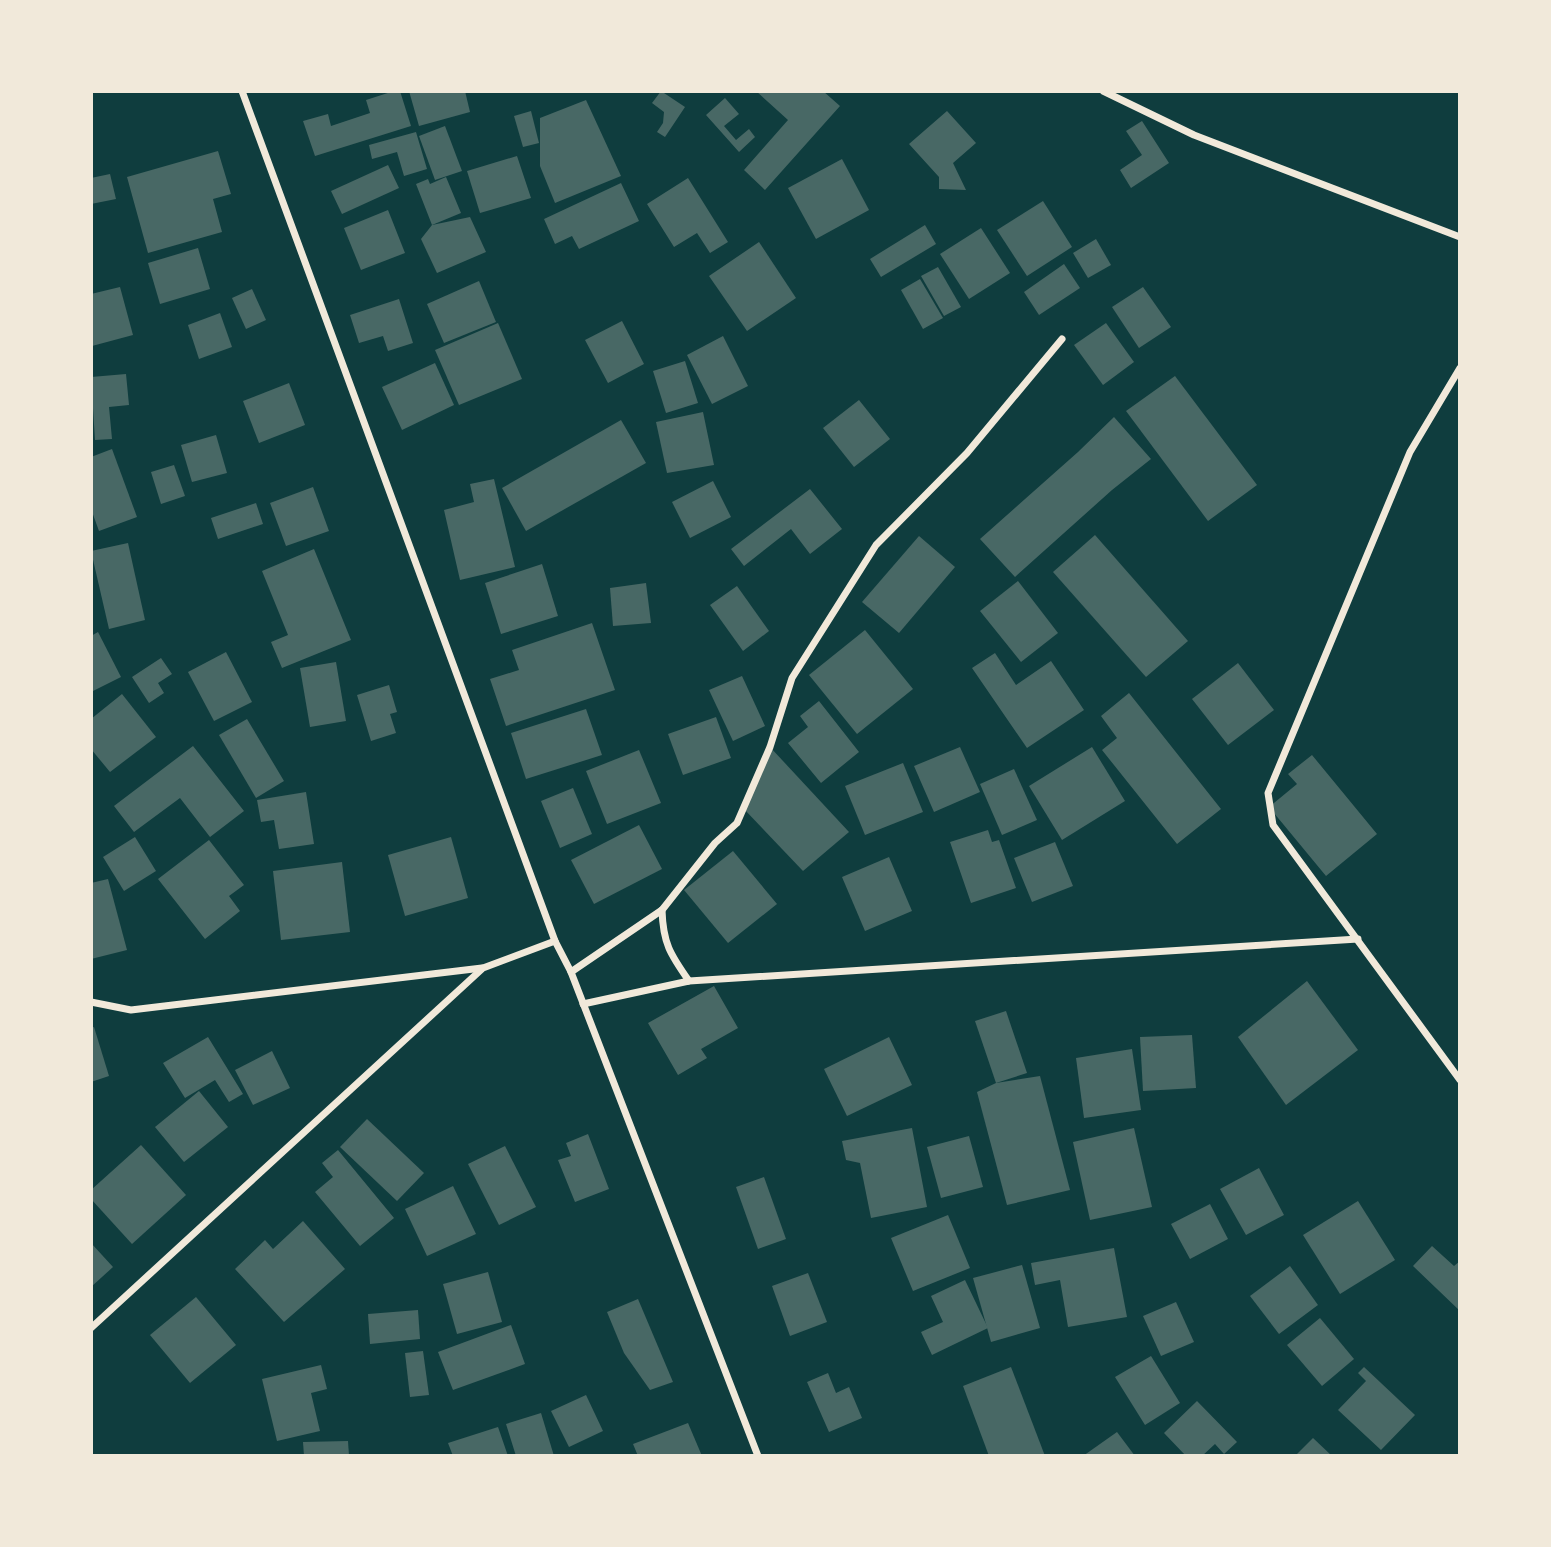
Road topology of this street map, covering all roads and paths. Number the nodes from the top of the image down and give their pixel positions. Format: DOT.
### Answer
graph roads {
  1 [pos="242,91"];
  2 [pos="1103,91"];
  3 [pos="1460,237"];
  4 [pos="1062,339"];
  5 [pos="1460,368"];
  6 [pos="662,911"];
  7 [pos="1358,939"];
  8 [pos="555,942"];
  9 [pos="483,968"];
  10 [pos="571,972"];
  11 [pos="689,981"];
  12 [pos="91,1002"];
  13 [pos="583,1004"];
  14 [pos="1460,1080"];
  15 [pos="91,1328"];
  16 [pos="758,1456"];
  1 -- 8 [label="street"];
  2 -- 3 [label="street"];
  4 -- 6 [label="street"];
  5 -- 7 [label="street"];
  6 -- 10 [label="street"];
  6 -- 11 [label="street"];
  7 -- 11 [label="street"];
  7 -- 14 [label="street"];
  8 -- 9 [label="street"];
  8 -- 10 [label="street"];
  9 -- 12 [label="street"];
  9 -- 15 [label="street"];
  10 -- 13 [label="street"];
  11 -- 13 [label="street"];
  13 -- 16 [label="street"];
}
